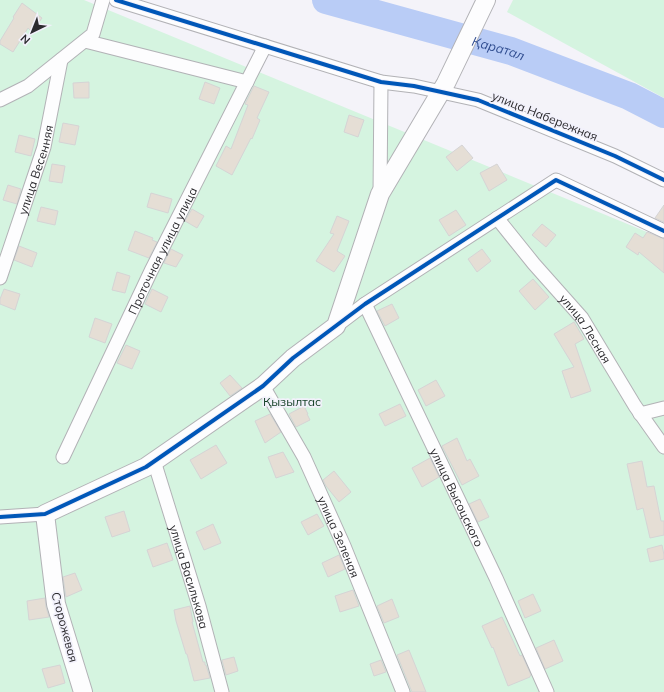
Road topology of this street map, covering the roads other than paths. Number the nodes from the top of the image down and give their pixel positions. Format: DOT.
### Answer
graph roads {
  1 [pos="103,0"];
  2 [pos="116,0"];
  3 [pos="486,0"];
  4 [pos="85,41"];
  5 [pos="265,46"];
  6 [pos="61,60"];
  7 [pos="247,82"];
  8 [pos="381,82"];
  9 [pos="444,88"];
  10 [pos="0,100"];
  11 [pos="664,180"];
  12 [pos="380,194"];
  13 [pos="498,218"];
  14 [pos="664,231"];
  15 [pos="0,278"];
  16 [pos="365,304"];
  17 [pos="336,326"];
  18 [pos="263,386"];
  19 [pos="664,408"];
  20 [pos="640,414"];
  21 [pos="664,447"];
  22 [pos="63,457"];
  23 [pos="154,461"];
  24 [pos="45,514"];
  25 [pos="0,517"];
  26 [pos="83,692"];
  27 [pos="222,692"];
  28 [pos="403,692"];
  29 [pos="547,692"];
  1 -- 4 [label="street"];
  2 -- 5 [label="street, улица Набережная"];
  3 -- 9 [label="street"];
  4 -- 6 [label="street"];
  4 -- 7 [label="street"];
  5 -- 7 [label="street, Проточная улица улица"];
  5 -- 8 [label="street, улица Набережная"];
  6 -- 10 [label="street"];
  6 -- 15 [label="street, улица Весенняя"];
  7 -- 22 [label="street, Проточная улица улица"];
  8 -- 9 [label="street, улица Набережная"];
  8 -- 12 [label="street"];
  9 -- 11 [label="street, улица Набережная"];
  9 -- 12 [label="street"];
  12 -- 17 [label="street"];
  13 -- 14 [label="street"];
  13 -- 16 [label="street"];
  13 -- 20 [label="street, улица Лесная"];
  16 -- 17 [label="street"];
  16 -- 29 [label="street, улица Высоцского"];
  17 -- 18 [label="street"];
  18 -- 23 [label="street"];
  18 -- 28 [label="street, улица Зеленая"];
  19 -- 20 [label="street"];
  20 -- 21 [label="street, улица Лесная"];
  23 -- 24 [label="street"];
  23 -- 27 [label="street, улица Василькова"];
  24 -- 25 [label="street"];
  24 -- 26 [label="street, Сторожевая"];
}
